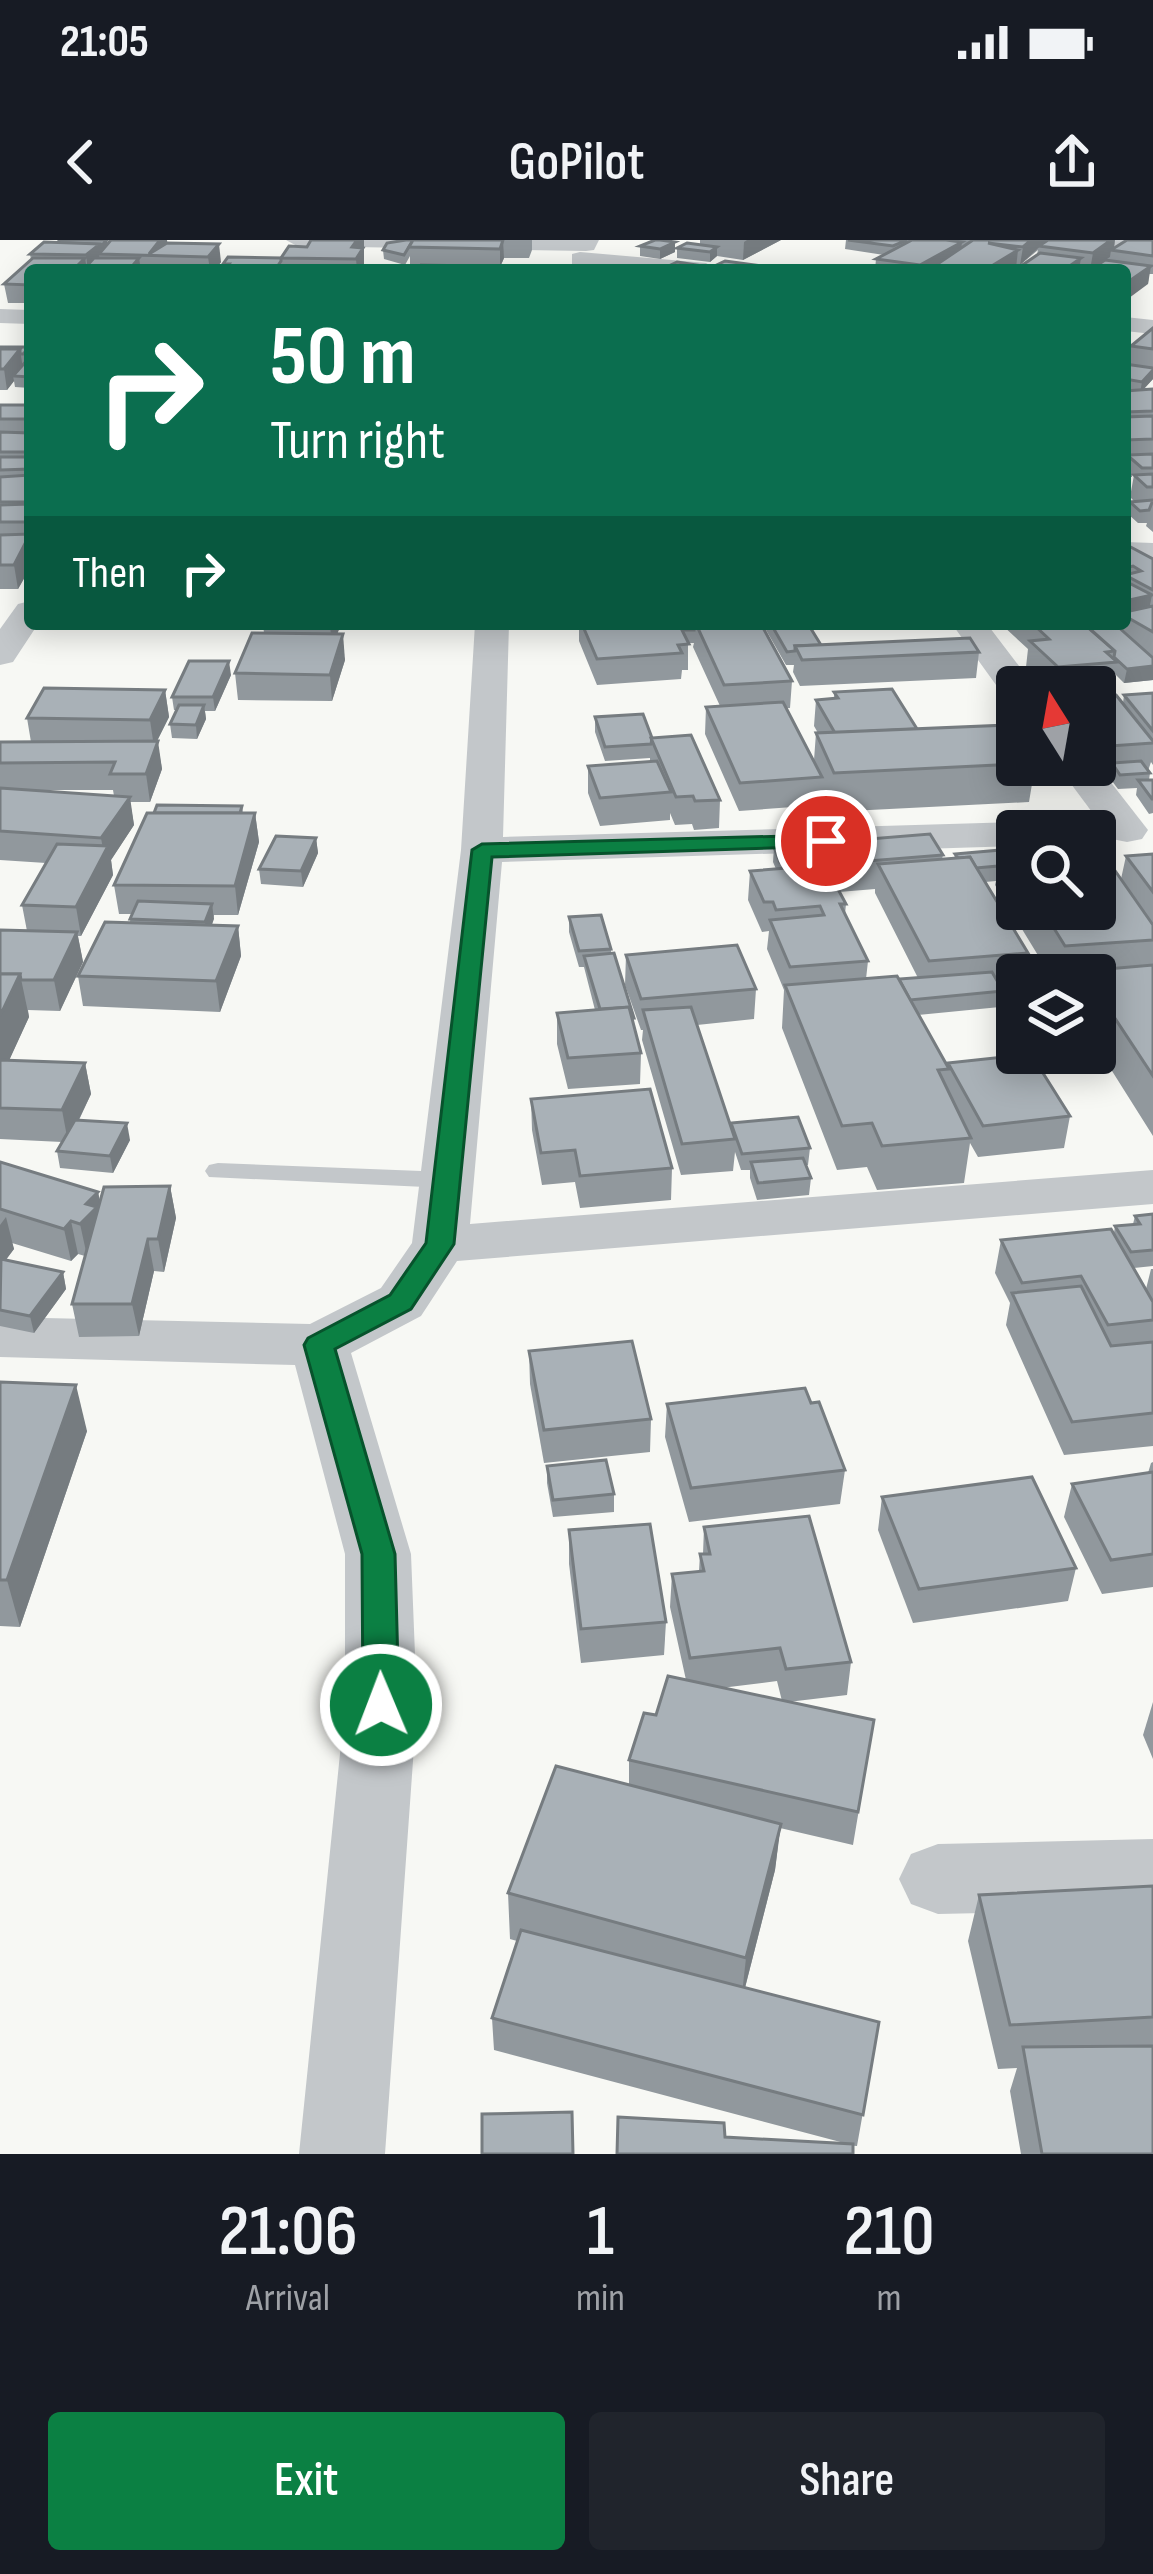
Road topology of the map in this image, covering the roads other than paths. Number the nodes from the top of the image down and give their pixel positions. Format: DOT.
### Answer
graph roads {
  1 [pos="297,240"];
  2 [pos="1115,240"];
  3 [pos="1153,244"];
  4 [pos="583,254"];
  5 [pos="660,264"];
  6 [pos="24,620"];
  7 [pos="492,630"];
  8 [pos="973,630"];
  9 [pos="0,655"];
  10 [pos="1000,666"];
  11 [pos="1093,786"];
  12 [pos="1125,830"];
  13 [pos="996,835"];
  14 [pos="482,850"];
  15 [pos="218,1171"];
  16 [pos="447,1180"];
  17 [pos="1153,1187"];
  18 [pos="440,1244"];
  19 [pos="0,1336"];
  20 [pos="319,1345"];
  21 [pos="1153,1874"];
  22 [pos="938,1879"];
  23 [pos="342,2154"];
  1 -- 4 [label="street"];
  2 -- 3 [label="street"];
  4 -- 5 [label="street"];
  6 -- 9 [label="street"];
  7 -- 14 [label="street"];
  8 -- 10 [label="street"];
  11 -- 12 [label="street"];
  13 -- 14 [label="street"];
  14 -- 16 [label="street"];
  15 -- 16 [label="lane"];
  16 -- 18 [label="street"];
  17 -- 18 [label="street"];
  18 -- 20 [label="street"];
  19 -- 20 [label="street"];
  20 -- 23 [label="street"];
  21 -- 22 [label="street"];
}
